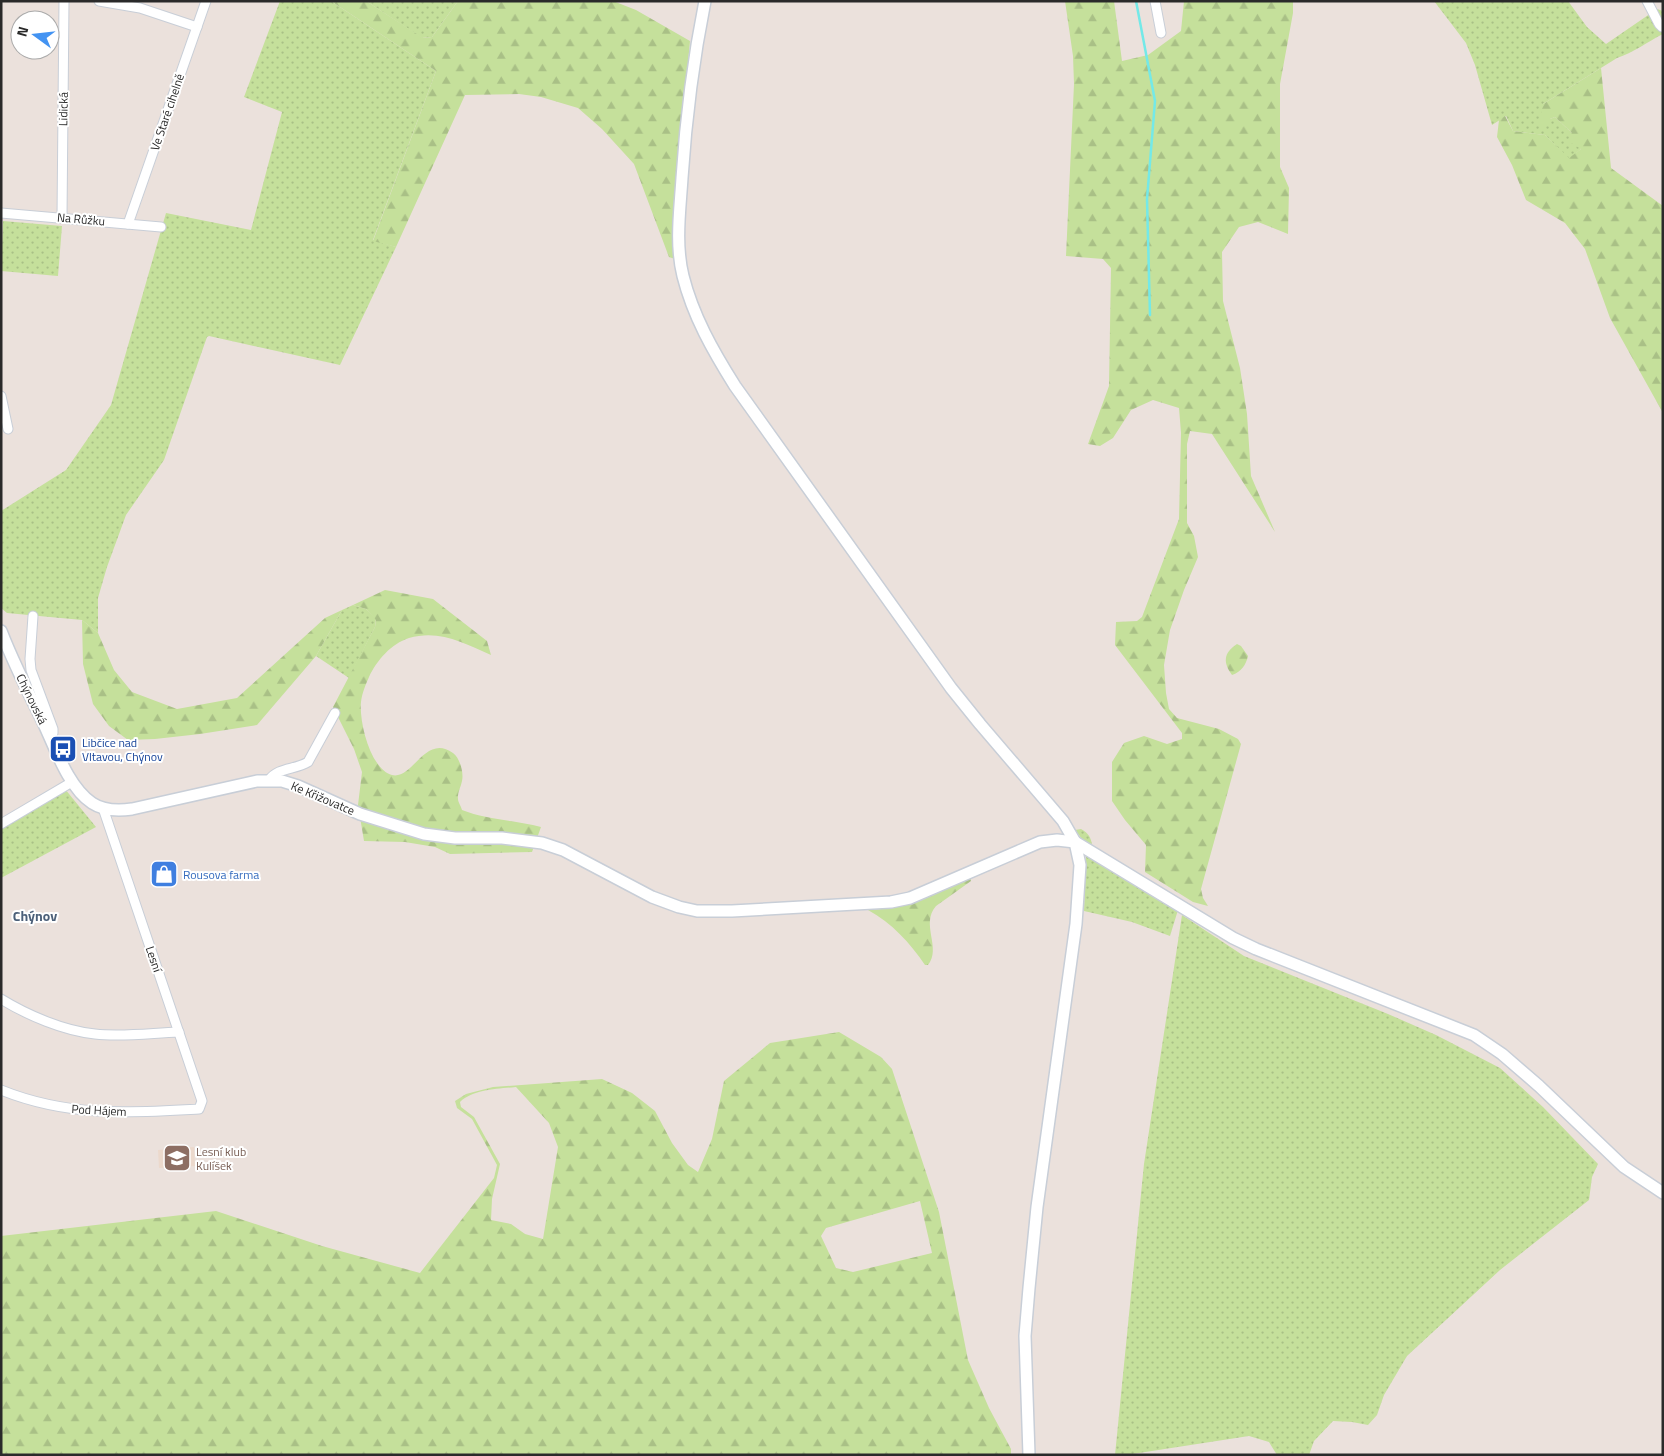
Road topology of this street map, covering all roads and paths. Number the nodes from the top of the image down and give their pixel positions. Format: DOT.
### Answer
graph roads {
  1 [pos="64,1"];
  2 [pos="99,1"];
  3 [pos="206,1"];
  4 [pos="705,1"];
  5 [pos="1156,1"];
  6 [pos="1647,1"];
  7 [pos="197,27"];
  8 [pos="1662,27"];
  9 [pos="1162,33"];
  10 [pos="1,213"];
  11 [pos="62,217"];
  12 [pos="128,224"];
  13 [pos="161,227"];
  14 [pos="1,396"];
  15 [pos="3,410"];
  16 [pos="8,429"];
  17 [pos="33,616"];
  18 [pos="2,637"];
  19 [pos="335,713"];
  20 [pos="50,737"];
  21 [pos="269,780"];
  22 [pos="72,782"];
  23 [pos="103,808"];
  24 [pos="1,824"];
  25 [pos="1076,842"];
  26 [pos="1,999"];
  27 [pos="180,1032"];
  28 [pos="1,1090"];
  29 [pos="199,1109"];
  30 [pos="1663,1193"];
  31 [pos="1029,1455"];
  1 -- 11 [label="street, Lidická"];
  2 -- 7 [label="street"];
  3 -- 7 [label="street, Ve Staré cihelně"];
  4 -- 25 [label="street"];
  5 -- 9 [label="street"];
  6 -- 8 [label="street"];
  7 -- 12 [label="street, Ve Staré cihelně"];
  10 -- 11 [label="street, Na Růžku"];
  11 -- 12 [label="street, Na Růžku"];
  12 -- 13 [label="street, Na Růžku"];
  14 -- 15 [label="street"];
  15 -- 16 [label="street"];
  17 -- 20 [label="street"];
  18 -- 20 [label="street, Chýnovská"];
  19 -- 21 [label="street"];
  20 -- 22 [label="street, Chýnovská"];
  21 -- 23 [label="street, Ke Křižovatce"];
  21 -- 25 [label="street, Ke Křižovatce"];
  22 -- 23 [label="street, Chýnovská"];
  22 -- 24 [label="street"];
  23 -- 27 [label="street, Lesní"];
  25 -- 30 [label="street"];
  25 -- 31 [label="street"];
  26 -- 27 [label="street"];
  27 -- 29 [label="street, Lesní"];
  28 -- 29 [label="street, Pod Hájem"];
}
